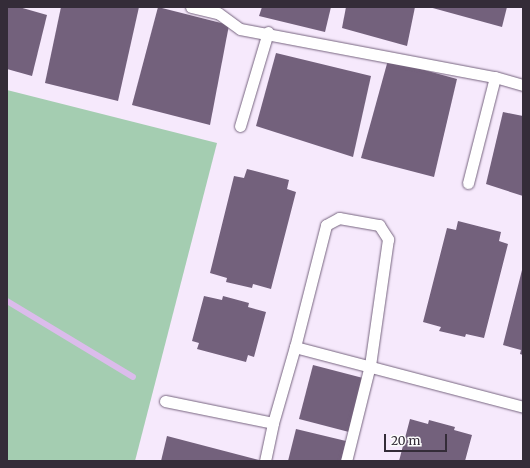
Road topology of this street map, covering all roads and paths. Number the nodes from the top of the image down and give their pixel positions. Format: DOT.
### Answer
graph roads {
  1 [pos="191,7"];
  2 [pos="268,32"];
  3 [pos="496,77"];
  4 [pos="523,85"];
  5 [pos="240,126"];
  6 [pos="468,183"];
  7 [pos="295,347"];
  8 [pos="370,365"];
  9 [pos="165,401"];
  10 [pos="523,407"];
  11 [pos="273,424"];
  12 [pos="265,461"];
  13 [pos="346,461"];
  1 -- 2 [label="lane"];
  2 -- 3 [label="lane"];
  2 -- 5 [label="lane"];
  3 -- 4 [label="lane"];
  3 -- 6 [label="lane"];
  7 -- 8 [label="lane"];
  7 -- 8 [label="lane"];
  7 -- 11 [label="lane"];
  8 -- 10 [label="lane"];
  8 -- 13 [label="lane"];
  9 -- 11 [label="lane"];
  11 -- 12 [label="lane"];
}
